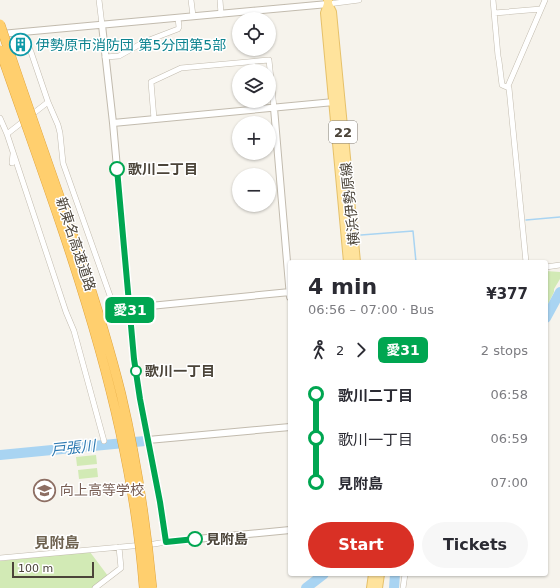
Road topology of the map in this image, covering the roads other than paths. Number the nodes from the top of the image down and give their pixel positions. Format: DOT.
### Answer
graph roads {
  1 [pos="99,0"];
  2 [pos="191,0"];
  3 [pos="220,0"];
  4 [pos="359,0"];
  5 [pos="493,0"];
  6 [pos="545,0"];
  7 [pos="328,2"];
  8 [pos="541,9"];
  9 [pos="494,13"];
  10 [pos="222,14"];
  11 [pos="193,16"];
  12 [pos="178,18"];
  13 [pos="0,24"];
  14 [pos="102,25"];
  15 [pos="22,32"];
  16 [pos="0,34"];
  17 [pos="0,50"];
  18 [pos="105,56"];
  19 [pos="269,64"];
  20 [pos="509,88"];
  21 [pos="48,102"];
  22 [pos="334,102"];
  23 [pos="274,108"];
  24 [pos="276,108"];
  25 [pos="0,118"];
  26 [pos="154,119"];
  27 [pos="113,123"];
  28 [pos="7,134"];
  29 [pos="14,153"];
  30 [pos="12,164"];
  31 [pos="348,260"];
  32 [pos="356,260"];
  33 [pos="526,260"];
  34 [pos="560,265"];
  35 [pos="548,266"];
  36 [pos="288,269"];
  37 [pos="288,292"];
  38 [pos="130,308"];
  39 [pos="288,428"];
  40 [pos="148,440"];
  41 [pos="104,441"];
  42 [pos="288,530"];
  43 [pos="166,542"];
  44 [pos="119,547"];
  45 [pos="0,558"];
  46 [pos="373,576"];
  47 [pos="380,576"];
  48 [pos="405,576"];
  49 [pos="95,588"];
  50 [pos="144,588"];
  51 [pos="152,588"];
  52 [pos="371,588"];
  53 [pos="378,588"];
  54 [pos="403,588"];
  1 -- 14 [label="street"];
  2 -- 11 [label="street"];
  3 -- 10 [label="street"];
  4 -- 7 [label="street"];
  5 -- 9 [label="street"];
  6 -- 8 [label="street"];
  7 -- 10 [label="street"];
  7 -- 22 [label="main road, 横浜伊勢原線 / 22"];
  7 -- 32 [label="main road, 横浜伊勢原線 / 22"];
  8 -- 9 [label="street"];
  8 -- 20 [label="street"];
  9 -- 20 [label="street"];
  10 -- 11 [label="street"];
  11 -- 12 [label="street"];
  12 -- 14 [label="street"];
  12 -- 18 [label="street"];
  13 -- 51 [label="highway, 新東名高速道路, bridge"];
  14 -- 15 [label="street"];
  14 -- 18 [label="street"];
  15 -- 16 [label="street"];
  15 -- 21 [label="street"];
  17 -- 50 [label="highway, 新東名高速道路, bridge"];
  18 -- 27 [label="street"];
  19 -- 26 [label="street"];
  20 -- 33 [label="street"];
  21 -- 28 [label="street"];
  21 -- 38 [label="street"];
  22 -- 24 [label="street"];
  22 -- 31 [label="main road, 横浜伊勢原線 / 22"];
  23 -- 26 [label="street"];
  23 -- 36 [label="street"];
  25 -- 28 [label="street"];
  26 -- 27 [label="street"];
  27 -- 38 [label="street"];
  28 -- 29 [label="street"];
  29 -- 30 [label="street"];
  29 -- 41 [label="street"];
  34 -- 35 [label="street"];
  37 -- 38 [label="street"];
  38 -- 40 [label="street"];
  39 -- 40 [label="street"];
  40 -- 43 [label="street"];
  42 -- 43 [label="street"];
  43 -- 44 [label="street"];
  44 -- 45 [label="street"];
  44 -- 49 [label="street"];
  46 -- 52 [label="main road"];
  47 -- 53 [label="main road"];
  48 -- 54 [label="street"];
}
